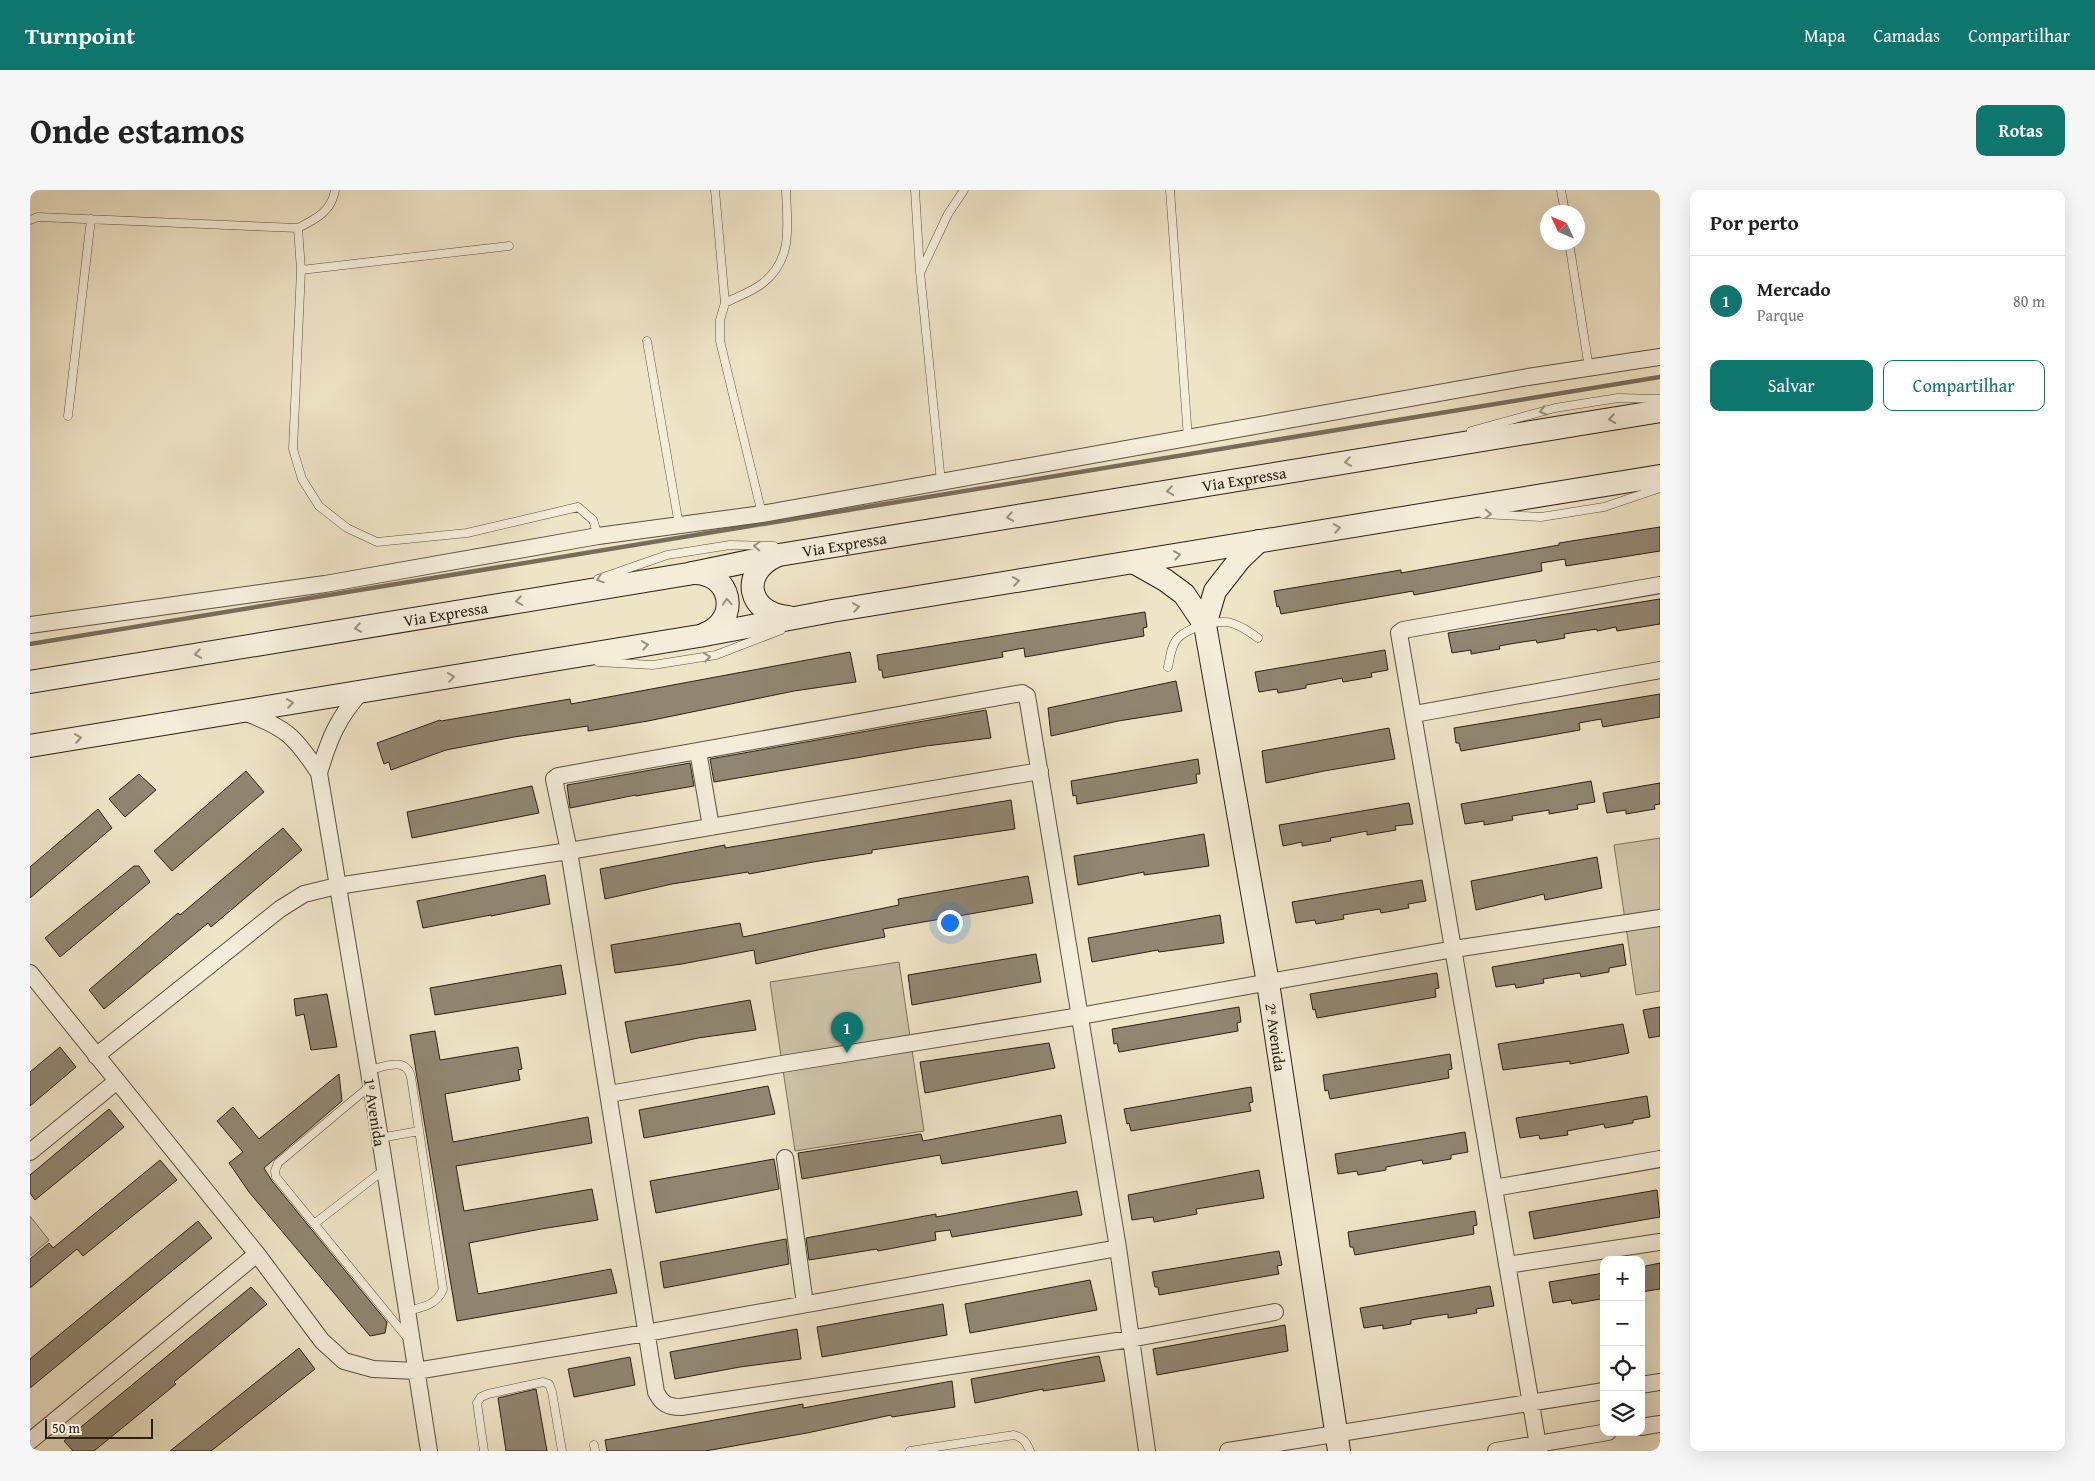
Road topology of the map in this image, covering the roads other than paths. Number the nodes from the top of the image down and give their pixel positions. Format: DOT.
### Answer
graph roads {
  1 [pos="335,190"];
  2 [pos="715,190"];
  3 [pos="786,190"];
  4 [pos="915,190"];
  5 [pos="963,190"];
  6 [pos="1170,190"];
  7 [pos="1561,190"];
  8 [pos="1563,205"];
  9 [pos="91,219"];
  10 [pos="30,220"];
  11 [pos="298,228"];
  12 [pos="509,246"];
  13 [pos="1570,250"];
  14 [pos="301,270"];
  15 [pos="920,272"];
  16 [pos="725,302"];
  17 [pos="647,341"];
  18 [pos="1660,357"];
  19 [pos="1589,368"];
  20 [pos="1660,399"];
  21 [pos="1660,411"];
  22 [pos="68,416"];
  23 [pos="1188,438"];
  24 [pos="1384,456"];
  25 [pos="1660,476"];
  26 [pos="940,482"];
  27 [pos="1660,488"];
  28 [pos="1439,512"];
  29 [pos="762,514"];
  30 [pos="679,525"];
  31 [pos="598,536"];
  32 [pos="1259,541"];
  33 [pos="824,548"];
  34 [pos="779,555"];
  35 [pos="1133,562"];
  36 [pos="688,574"];
  37 [pos="1660,585"];
  38 [pos="548,596"];
  39 [pos="832,611"];
  40 [pos="791,618"];
  41 [pos="30,625"];
  42 [pos="1205,625"];
  43 [pos="699,636"];
  44 [pos="1258,638"];
  45 [pos="554,660"];
  46 [pos="1168,667"];
  47 [pos="1660,670"];
  48 [pos="30,682"];
  49 [pos="362,691"];
  50 [pos="242,711"];
  51 [pos="1414,714"];
  52 [pos="30,746"];
  53 [pos="698,751"];
  54 [pos="1040,772"];
  55 [pos="319,773"];
  56 [pos="712,827"];
  57 [pos="569,851"];
  58 [pos="337,886"];
  59 [pos="1660,918"];
  60 [pos="1454,949"];
  61 [pos="30,973"];
  62 [pos="1268,983"];
  63 [pos="1080,1016"];
  64 [pos="96,1056"];
  65 [pos="370,1078"];
  66 [pos="117,1082"];
  67 [pos="609,1094"];
  68 [pos="419,1131"];
  69 [pos="380,1138"];
  70 [pos="30,1152"];
  71 [pos="785,1158"];
  72 [pos="1660,1159"];
  73 [pos="384,1170"];
  74 [pos="1494,1188"];
  75 [pos="314,1224"];
  76 [pos="1660,1242"];
  77 [pos="1118,1248"];
  78 [pos="257,1254"];
  79 [pos="1507,1265"];
  80 [pos="805,1304"];
  81 [pos="408,1311"];
  82 [pos="1276,1312"];
  83 [pos="646,1333"];
  84 [pos="1130,1339"];
  85 [pos="411,1344"];
  86 [pos="416,1371"];
  87 [pos="1660,1382"];
  88 [pos="1645,1384"];
  89 [pos="1600,1393"];
  90 [pos="1531,1404"];
  91 [pos="1660,1424"];
  92 [pos="1645,1426"];
  93 [pos="1600,1434"];
  94 [pos="30,1441"];
  95 [pos="1337,1443"];
  96 [pos="1539,1447"];
  97 [pos="429,1451"];
  98 [pos="484,1451"];
  99 [pos="562,1451"];
  100 [pos="910,1451"];
  101 [pos="1030,1451"];
  102 [pos="1147,1451"];
  103 [pos="1228,1451"];
  104 [pos="1496,1451"];
  1 -- 11 [label="lane"];
  2 -- 16 [label="lane"];
  3 -- 16 [label="lane"];
  4 -- 15 [label="lane"];
  5 -- 15 [label="lane"];
  6 -- 23 [label="lane"];
  7 -- 8 [label="lane"];
  9 -- 10 [label="lane"];
  9 -- 11 [label="lane"];
  9 -- 22 [label="lane"];
  11 -- 14 [label="lane"];
  12 -- 14 [label="lane"];
  13 -- 19 [label="lane"];
  14 -- 31 [label="lane"];
  15 -- 26 [label="lane"];
  16 -- 29 [label="lane"];
  17 -- 30 [label="lane"];
  18 -- 19 [label="street"];
  19 -- 23 [label="street"];
  20 -- 24 [label="lane, one-way"];
  21 -- 24 [label="main road, Via Expressa, one-way"];
  23 -- 26 [label="street"];
  24 -- 33 [label="main road, Via Expressa, one-way"];
  25 -- 28 [label="main road"];
  26 -- 29 [label="street"];
  28 -- 27 [label="lane, one-way"];
  32 -- 28 [label="main road, one-way"];
  29 -- 30 [label="street"];
  30 -- 31 [label="street"];
  31 -- 41 [label="street"];
  35 -- 32 [label="main road, one-way"];
  32 -- 42 [label="main road"];
  33 -- 34 [label="main road, Via Expressa"];
  33 -- 38 [label="lane, one-way"];
  34 -- 36 [label="main road, Via Expressa"];
  34 -- 40 [label="main road"];
  39 -- 35 [label="main road, one-way"];
  35 -- 42 [label="main road"];
  36 -- 38 [label="main road, Via Expressa"];
  43 -- 36 [label="main road, one-way"];
  37 -- 51 [label="street"];
  38 -- 48 [label="main road, Via Expressa, one-way"];
  39 -- 40 [label="main road"];
  45 -- 39 [label="lane, one-way"];
  40 -- 43 [label="main road"];
  42 -- 44 [label="lane"];
  42 -- 46 [label="lane"];
  42 -- 62 [label="main road, 2ª Avenida"];
  45 -- 43 [label="main road, one-way"];
  49 -- 45 [label="main road, one-way"];
  47 -- 51 [label="street"];
  50 -- 49 [label="main road, one-way"];
  49 -- 55 [label="street"];
  52 -- 50 [label="main road, one-way"];
  50 -- 55 [label="street"];
  51 -- 60 [label="street"];
  53 -- 54 [label="street"];
  53 -- 56 [label="street"];
  53 -- 57 [label="street"];
  54 -- 56 [label="street"];
  54 -- 63 [label="street"];
  55 -- 58 [label="street, 1º Avenida"];
  56 -- 57 [label="street"];
  57 -- 58 [label="street"];
  57 -- 67 [label="street"];
  58 -- 64 [label="street"];
  58 -- 65 [label="street, 1º Avenida"];
  59 -- 60 [label="street"];
  60 -- 62 [label="street"];
  60 -- 74 [label="street"];
  61 -- 64 [label="street"];
  62 -- 63 [label="street"];
  62 -- 95 [label="main road, 2ª Avenida"];
  63 -- 67 [label="street"];
  63 -- 77 [label="street"];
  64 -- 66 [label="street"];
  65 -- 68 [label="lane"];
  65 -- 69 [label="street, 1º Avenida"];
  65 -- 75 [label="lane"];
  66 -- 70 [label="street"];
  66 -- 78 [label="street"];
  67 -- 83 [label="street"];
  68 -- 69 [label="lane"];
  68 -- 81 [label="lane"];
  69 -- 73 [label="street, 1º Avenida"];
  71 -- 80 [label="street"];
  72 -- 74 [label="street"];
  73 -- 75 [label="lane"];
  73 -- 81 [label="street, 1º Avenida"];
  74 -- 79 [label="street"];
  75 -- 85 [label="lane"];
  76 -- 79 [label="street"];
  77 -- 80 [label="street"];
  77 -- 84 [label="street"];
  78 -- 86 [label="street"];
  78 -- 94 [label="street"];
  79 -- 90 [label="street"];
  80 -- 83 [label="street"];
  81 -- 85 [label="street, 1º Avenida"];
  82 -- 84 [label="street"];
  83 -- 84 [label="street"];
  83 -- 86 [label="street"];
  84 -- 102 [label="street"];
  85 -- 86 [label="street, 1º Avenida"];
  86 -- 97 [label="street, 1º Avenida"];
  87 -- 88 [label="street"];
  89 -- 90 [label="street"];
  90 -- 95 [label="street"];
  90 -- 96 [label="street"];
  91 -- 92 [label="street"];
  93 -- 96 [label="street"];
  95 -- 103 [label="street"];
  96 -- 104 [label="street"];
  98 -- 99 [label="lane"];
  100 -- 101 [label="lane"];
}
